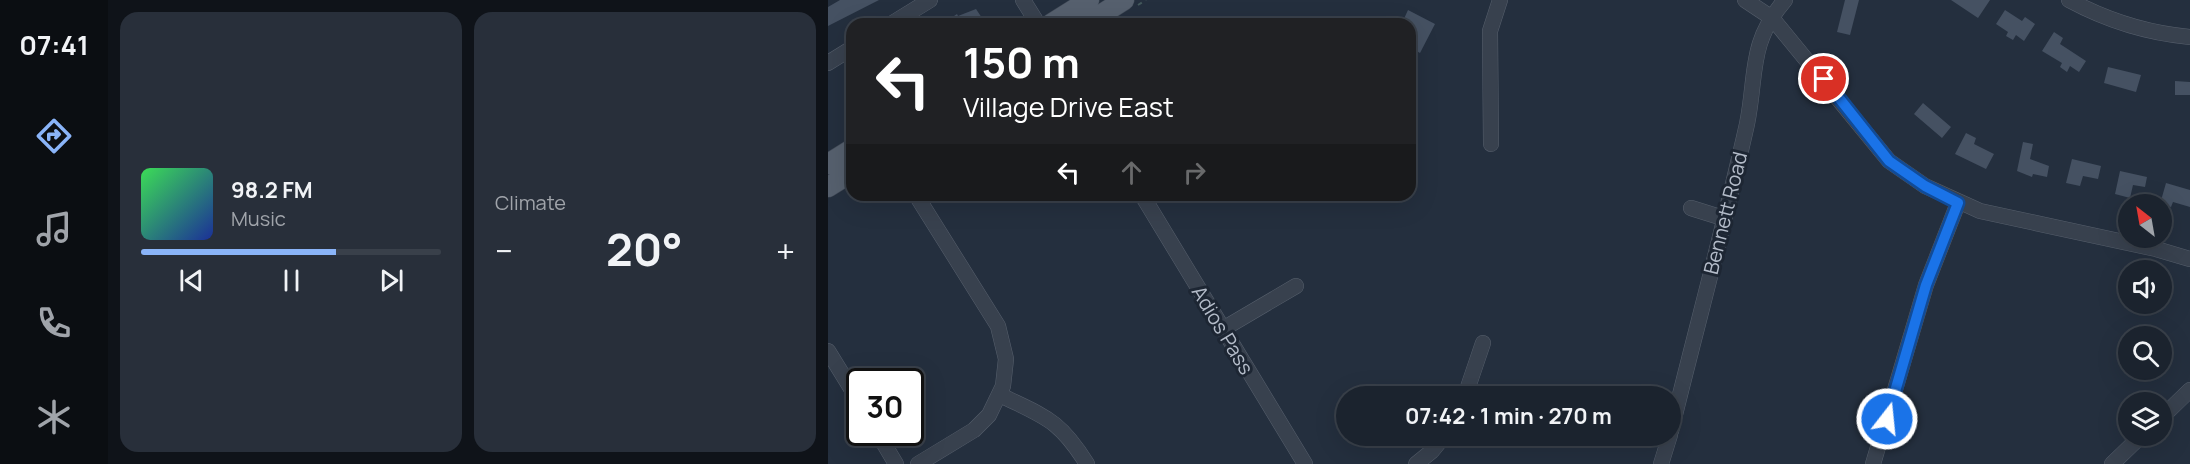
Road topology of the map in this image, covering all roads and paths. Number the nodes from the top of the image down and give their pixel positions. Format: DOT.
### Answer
graph roads {
  1 [pos="930,0"];
  2 [pos="1023,0"];
  3 [pos="1089,0"];
  4 [pos="1124,0"];
  5 [pos="1500,0"];
  6 [pos="1745,0"];
  7 [pos="1785,0"];
  8 [pos="2069,0"];
  9 [pos="901,18"];
  10 [pos="1034,18"];
  11 [pos="1060,18"];
  12 [pos="1096,18"];
  13 [pos="1772,18"];
  14 [pos="2190,37"];
  15 [pos="846,52"];
  16 [pos="828,63"];
  17 [pos="1491,144"];
  18 [pos="846,153"];
  19 [pos="828,164"];
  20 [pos="846,176"];
  21 [pos="828,187"];
  22 [pos="920,201"];
  23 [pos="1146,201"];
  24 [pos="1958,203"];
  25 [pos="1691,208"];
  26 [pos="1723,218"];
  27 [pos="2190,260"];
  28 [pos="1296,286"];
  29 [pos="1223,329"];
  30 [pos="1483,343"];
  31 [pos="828,351"];
  32 [pos="846,380"];
  33 [pos="1468,386"];
  34 [pos="1681,388"];
  35 [pos="2190,390"];
  36 [pos="1000,395"];
  37 [pos="2172,407"];
  38 [pos="885,446"];
  39 [pos="1436,446"];
  40 [pos="1666,446"];
  41 [pos="2131,446"];
  42 [pos="896,464"];
  43 [pos="918,464"];
  44 [pos="1087,464"];
  45 [pos="1305,464"];
  46 [pos="1416,464"];
  47 [pos="1661,464"];
  48 [pos="1874,464"];
  49 [pos="2112,464"];
  1 -- 9 [label="street"];
  2 -- 10 [label="street"];
  3 -- 11 [label="main road"];
  4 -- 12 [label="main road"];
  5 -- 17 [label="street"];
  6 -- 13 [label="street"];
  7 -- 13 [label="street, Bennett Road"];
  8 -- 14 [label="street"];
  13 -- 24 [label="street"];
  13 -- 26 [label="street, Bennett Road"];
  15 -- 16 [label="street"];
  18 -- 19 [label="main road"];
  20 -- 21 [label="main road"];
  22 -- 36 [label="street"];
  23 -- 29 [label="street, Adios Pass"];
  24 -- 27 [label="street"];
  24 -- 48 [label="street"];
  25 -- 26 [label="street"];
  26 -- 34 [label="street, Bennett Road"];
  28 -- 29 [label="street"];
  29 -- 45 [label="street, Adios Pass"];
  30 -- 33 [label="street"];
  31 -- 32 [label="street"];
  35 -- 37 [label="street"];
  36 -- 43 [label="street"];
  36 -- 44 [label="street"];
  38 -- 42 [label="street"];
  39 -- 46 [label="street"];
  40 -- 47 [label="street, Bennett Road"];
  41 -- 49 [label="street"];
}
